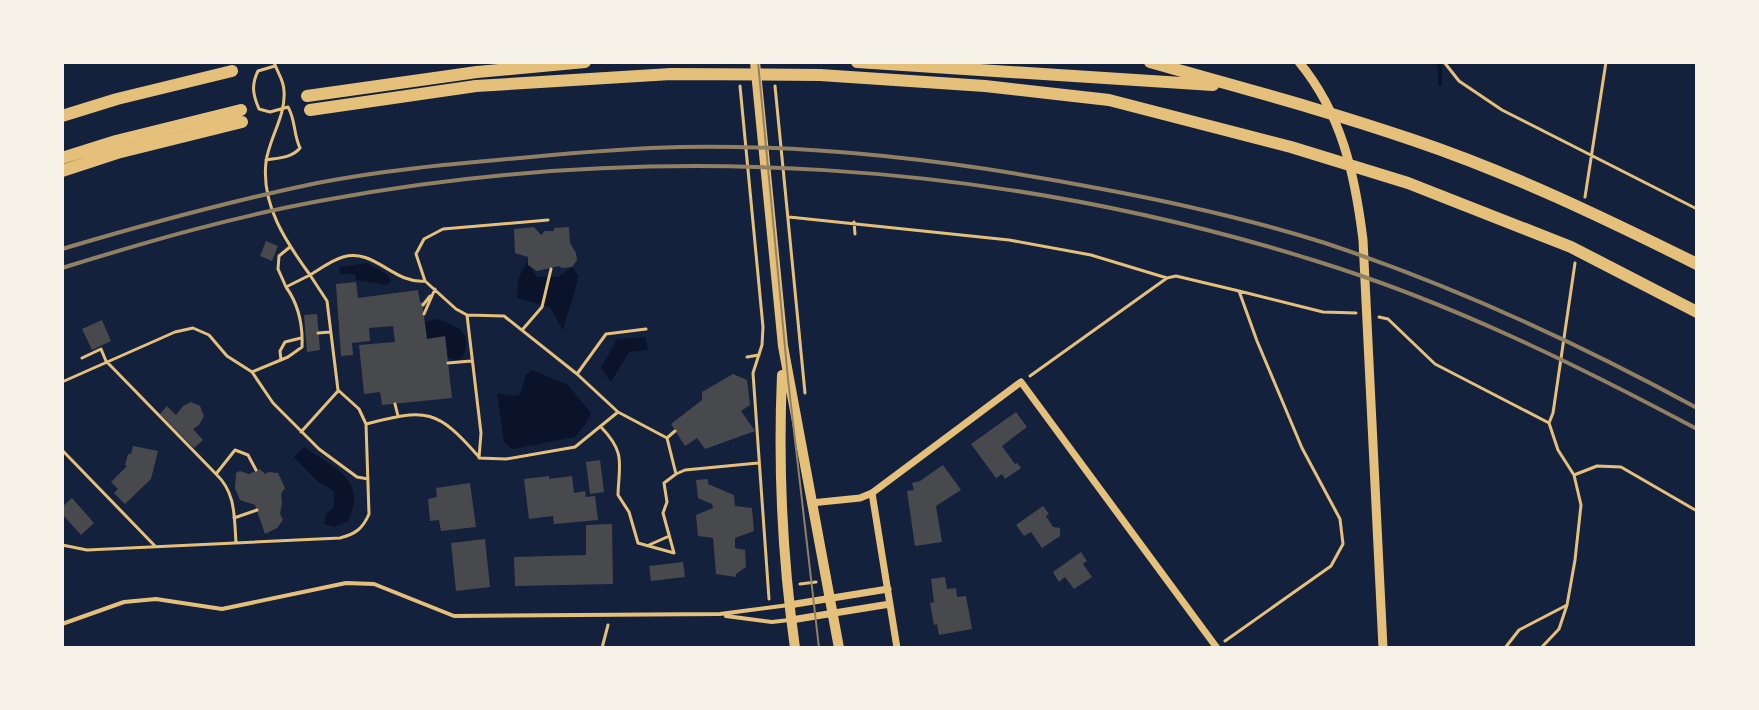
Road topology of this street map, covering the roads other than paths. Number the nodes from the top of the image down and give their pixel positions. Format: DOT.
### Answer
graph roads {
  1 [pos="585,62"];
  2 [pos="755,62"];
  3 [pos="857,62"];
  4 [pos="1150,62"];
  5 [pos="1299,62"];
  6 [pos="232,71"];
  7 [pos="1236,87"];
  8 [pos="307,96"];
  9 [pos="310,110"];
  10 [pos="62,116"];
  11 [pos="62,158"];
  12 [pos="62,171"];
  13 [pos="1697,264"];
  14 [pos="1697,312"];
  15 [pos="783,346"];
  16 [pos="872,493"];
  17 [pos="811,503"];
  18 [pos="888,589"];
  19 [pos="831,597"];
  20 [pos="890,604"];
  21 [pos="789,605"];
  22 [pos="834,613"];
  23 [pos="720,614"];
  24 [pos="791,620"];
  25 [pos="62,624"];
  26 [pos="1214,647"];
  27 [pos="795,648"];
  28 [pos="839,648"];
  29 [pos="897,648"];
  30 [pos="1383,648"];
  1 -- 8 [label="highway"];
  2 -- 15 [label="main road"];
  3 -- 7 [label="highway"];
  4 -- 7 [label="highway"];
  5 -- 30 [label="street"];
  6 -- 10 [label="highway"];
  7 -- 13 [label="highway"];
  9 -- 14 [label="highway"];
  11 -- 12 [label="highway"];
  15 -- 17 [label="main road"];
  15 -- 21 [label="main road"];
  16 -- 17 [label="street"];
  16 -- 18 [label="street"];
  16 -- 26 [label="street"];
  17 -- 19 [label="main road"];
  18 -- 19 [label="street"];
  18 -- 20 [label="street"];
  19 -- 21 [label="street"];
  19 -- 22 [label="main road"];
  20 -- 22 [label="street"];
  20 -- 29 [label="street"];
  21 -- 23 [label="lane"];
  21 -- 24 [label="main road"];
  22 -- 24 [label="street"];
  22 -- 28 [label="main road"];
  23 -- 24 [label="lane"];
  23 -- 25 [label="lane"];
  24 -- 27 [label="main road"];
}
